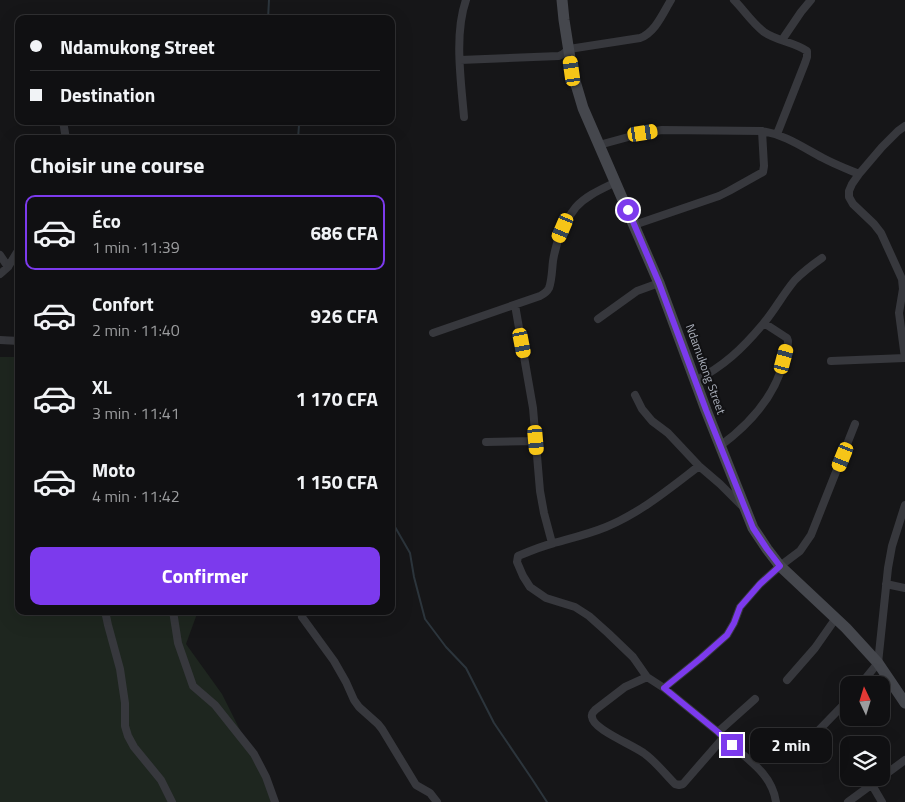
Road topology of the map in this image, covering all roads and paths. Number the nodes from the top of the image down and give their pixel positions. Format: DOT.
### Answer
graph roads {
  1 [pos="466,0"];
  2 [pos="562,0"];
  3 [pos="671,0"];
  4 [pos="734,0"];
  5 [pos="811,0"];
  6 [pos="782,40"];
  7 [pos="568,49"];
  8 [pos="460,60"];
  9 [pos="464,117"];
  10 [pos="905,126"];
  11 [pos="762,131"];
  12 [pos="777,134"];
  13 [pos="599,145"];
  14 [pos="859,174"];
  15 [pos="616,182"];
  16 [pos="634,224"];
  17 [pos="0,255"];
  18 [pos="15,256"];
  19 [pos="822,258"];
  20 [pos="8,267"];
  21 [pos="0,274"];
  22 [pos="659,283"];
  23 [pos="903,295"];
  24 [pos="515,305"];
  25 [pos="598,320"];
  26 [pos="764,323"];
  27 [pos="433,333"];
  28 [pos="0,340"];
  29 [pos="15,341"];
  30 [pos="905,358"];
  31 [pos="832,361"];
  32 [pos="696,381"];
  33 [pos="635,395"];
  34 [pos="855,424"];
  35 [pos="536,440"];
  36 [pos="486,442"];
  37 [pos="720,446"];
  38 [pos="699,466"];
  39 [pos="905,505"];
  40 [pos="745,508"];
  41 [pos="552,543"];
  42 [pos="780,566"];
  43 [pos="886,584"];
  44 [pos="905,588"];
  45 [pos="106,615"];
  46 [pos="174,615"];
  47 [pos="302,617"];
  48 [pos="836,618"];
  49 [pos="878,663"];
  50 [pos="867,676"];
  51 [pos="647,677"];
  52 [pos="787,680"];
  53 [pos="664,688"];
  54 [pos="755,699"];
  55 [pos="905,703"];
  56 [pos="840,708"];
  57 [pos="819,730"];
  58 [pos="721,735"];
  59 [pos="905,760"];
  60 [pos="890,771"];
  61 [pos="871,786"];
  62 [pos="873,786"];
  63 [pos="172,802"];
  64 [pos="275,802"];
  65 [pos="437,802"];
  66 [pos="776,802"];
  67 [pos="848,802"];
  68 [pos="882,802"];
  1 -- 8 [label="street"];
  2 -- 7 [label="main road, Ndamukong Street"];
  3 -- 7 [label="street"];
  4 -- 6 [label="street"];
  5 -- 6 [label="street"];
  6 -- 12 [label="street"];
  7 -- 8 [label="street"];
  7 -- 13 [label="main road, Ndamukong Street"];
  8 -- 9 [label="street"];
  10 -- 14 [label="street"];
  11 -- 12 [label="street"];
  11 -- 13 [label="street"];
  11 -- 16 [label="street"];
  12 -- 14 [label="street"];
  13 -- 15 [label="main road, Ndamukong Street"];
  14 -- 23 [label="street"];
  15 -- 16 [label="main road, Ndamukong Street"];
  15 -- 24 [label="street"];
  16 -- 22 [label="main road, Ndamukong Street"];
  17 -- 20 [label="street"];
  18 -- 20 [label="street"];
  19 -- 26 [label="street"];
  20 -- 21 [label="street"];
  22 -- 25 [label="street"];
  22 -- 32 [label="main road, Ndamukong Street"];
  23 -- 30 [label="street"];
  24 -- 27 [label="street"];
  24 -- 35 [label="street"];
  26 -- 32 [label="street"];
  26 -- 37 [label="street"];
  28 -- 29 [label="street"];
  30 -- 31 [label="street"];
  32 -- 37 [label="main road, Ndamukong Street"];
  33 -- 38 [label="street"];
  34 -- 42 [label="street"];
  35 -- 36 [label="street"];
  35 -- 41 [label="street"];
  37 -- 40 [label="main road, Ndamukong Street"];
  38 -- 40 [label="street"];
  38 -- 41 [label="street"];
  39 -- 43 [label="street"];
  40 -- 42 [label="main road, Ndamukong Street"];
  41 -- 51 [label="street"];
  42 -- 48 [label="main road, Ndamukong Street"];
  42 -- 53 [label="street"];
  43 -- 44 [label="street"];
  43 -- 49 [label="street"];
  45 -- 63 [label="street"];
  46 -- 64 [label="street"];
  47 -- 65 [label="street"];
  48 -- 49 [label="main road, Ndamukong Street"];
  48 -- 52 [label="street"];
  49 -- 50 [label="street"];
  49 -- 55 [label="main road, Ndamukong Street"];
  51 -- 53 [label="street"];
  51 -- 58 [label="street"];
  53 -- 58 [label="street"];
  54 -- 58 [label="street"];
  56 -- 57 [label="street"];
  58 -- 66 [label="street"];
  59 -- 60 [label="street"];
  61 -- 67 [label="street"];
  62 -- 68 [label="street"];
}
